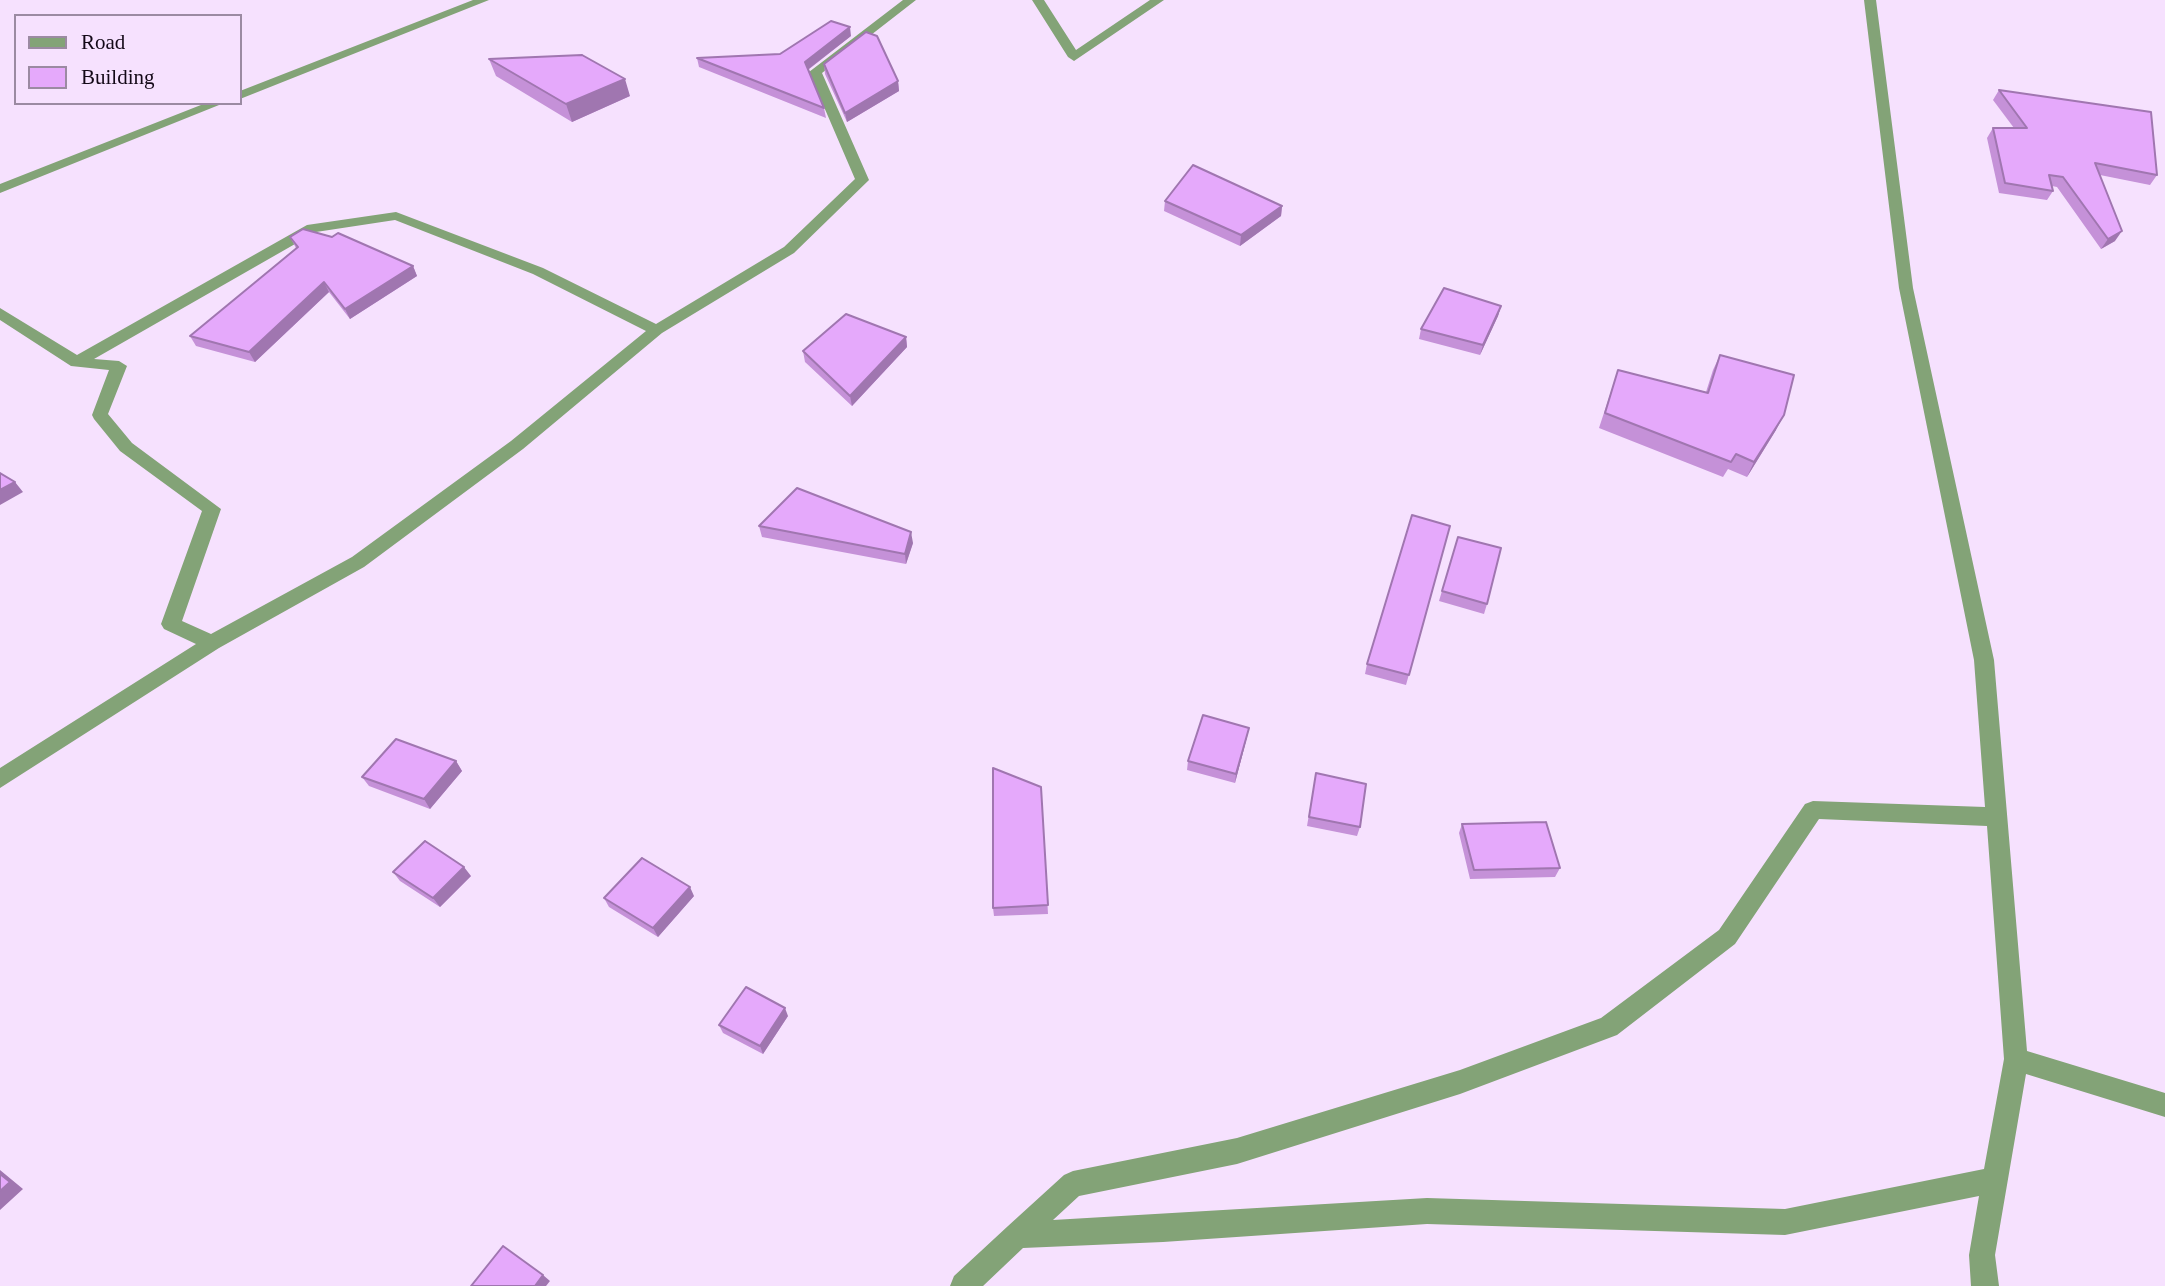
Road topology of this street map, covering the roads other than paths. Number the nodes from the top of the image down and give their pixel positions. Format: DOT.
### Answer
graph roads {
  1 [pos="483,0"];
  2 [pos="910,0"];
  3 [pos="1038,0"];
  4 [pos="1158,0"];
  5 [pos="1870,0"];
  6 [pos="242,94"];
  7 [pos="213,105"];
  8 [pos="0,189"];
  9 [pos="0,313"];
  10 [pos="657,330"];
  11 [pos="77,362"];
  12 [pos="212,643"];
  13 [pos="0,779"];
  14 [pos="1997,817"];
  15 [pos="2016,1059"];
  16 [pos="2165,1105"];
  17 [pos="1995,1180"];
  18 [pos="1017,1235"];
  19 [pos="964,1286"];
  20 [pos="1985,1286"];
  1 -- 6 [label="street"];
  2 -- 10 [label="street"];
  3 -- 4 [label="street"];
  5 -- 14 [label="street"];
  7 -- 8 [label="street"];
  9 -- 11 [label="street"];
  10 -- 11 [label="street"];
  10 -- 12 [label="street"];
  11 -- 12 [label="street"];
  12 -- 13 [label="street"];
  14 -- 15 [label="street"];
  14 -- 18 [label="street"];
  15 -- 16 [label="street"];
  15 -- 17 [label="street"];
  17 -- 18 [label="street"];
  17 -- 20 [label="street"];
  18 -- 19 [label="street"];
}
